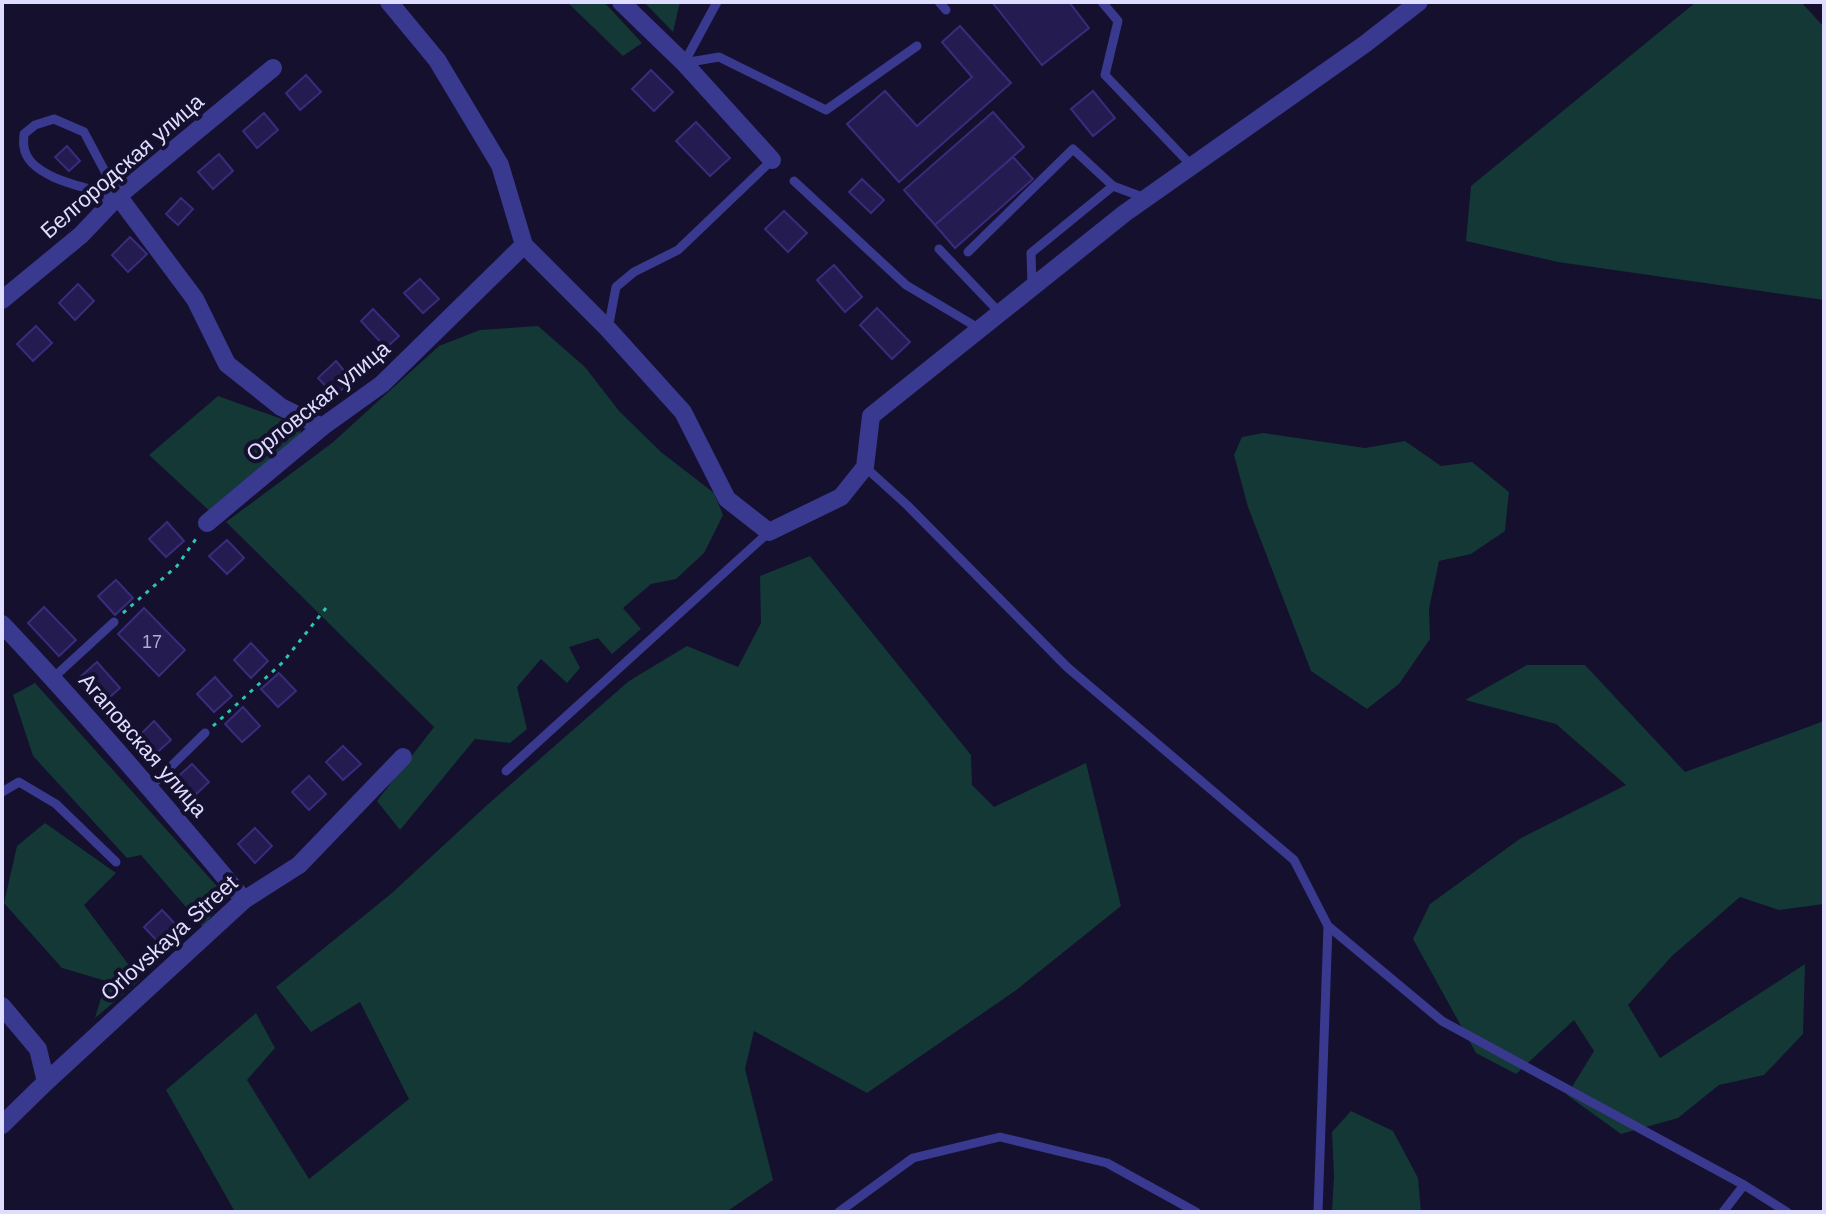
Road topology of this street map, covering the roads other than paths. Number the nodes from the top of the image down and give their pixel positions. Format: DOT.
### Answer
graph roads {
  1 [pos="389,2"];
  2 [pos="621,2"];
  3 [pos="717,2"];
  4 [pos="1102,2"];
  5 [pos="1419,2"];
  6 [pos="917,46"];
  7 [pos="684,63"];
  8 [pos="273,68"];
  9 [pos="772,160"];
  10 [pos="1191,165"];
  11 [pos="794,181"];
  12 [pos="1113,186"];
  13 [pos="118,196"];
  14 [pos="1145,198"];
  15 [pos="524,245"];
  16 [pos="939,249"];
  17 [pos="968,252"];
  18 [pos="1032,288"];
  19 [pos="2,300"];
  20 [pos="1000,313"];
  21 [pos="608,329"];
  22 [pos="980,329"];
  23 [pos="322,427"];
  24 [pos="865,467"];
  25 [pos="207,523"];
  26 [pos="769,532"];
  27 [pos="114,622"];
  28 [pos="2,624"];
  29 [pos="53,678"];
  30 [pos="205,733"];
  31 [pos="403,757"];
  32 [pos="506,771"];
  33 [pos="150,787"];
  34 [pos="2,792"];
  35 [pos="116,862"];
  36 [pos="244,900"];
  37 [pos="1328,926"];
  38 [pos="2,1006"];
  39 [pos="46,1082"];
  40 [pos="2,1125"];
  41 [pos="1744,1185"];
  42 [pos="839,1212"];
  43 [pos="1196,1212"];
  44 [pos="1318,1212"];
  45 [pos="1723,1212"];
  46 [pos="1787,1212"];
  1 -- 15 [label="street"];
  2 -- 7 [label="street"];
  3 -- 7 [label="lane"];
  4 -- 10 [label="lane"];
  5 -- 10 [label="street"];
  6 -- 7 [label="lane"];
  7 -- 9 [label="street"];
  8 -- 13 [label="street, Белгородская улица"];
  9 -- 21 [label="lane"];
  10 -- 14 [label="street"];
  11 -- 22 [label="lane"];
  12 -- 14 [label="lane"];
  12 -- 17 [label="lane"];
  12 -- 18 [label="lane"];
  13 -- 13 [label="lane"];
  13 -- 19 [label="street, Белгородская улица"];
  13 -- 23 [label="street"];
  14 -- 18 [label="street"];
  15 -- 21 [label="street"];
  15 -- 23 [label="street, Орловская улица"];
  16 -- 20 [label="lane"];
  18 -- 20 [label="street"];
  20 -- 22 [label="street"];
  21 -- 26 [label="street"];
  22 -- 24 [label="street"];
  23 -- 25 [label="street, Орловская улица"];
  24 -- 26 [label="street"];
  24 -- 37 [label="lane"];
  26 -- 32 [label="lane"];
  27 -- 29 [label="lane"];
  28 -- 29 [label="street, Агаповская улица"];
  29 -- 33 [label="street, Агаповская улица"];
  30 -- 33 [label="lane"];
  31 -- 36 [label="street, Orlovskaya Street"];
  33 -- 36 [label="street, Агаповская улица"];
  34 -- 35 [label="lane"];
  36 -- 39 [label="street, Orlovskaya Street"];
  37 -- 41 [label="lane"];
  37 -- 44 [label="lane"];
  38 -- 39 [label="street"];
  39 -- 40 [label="street, Orlovskaya Street"];
  41 -- 45 [label="lane"];
  41 -- 46 [label="lane"];
  42 -- 43 [label="lane"];
}
